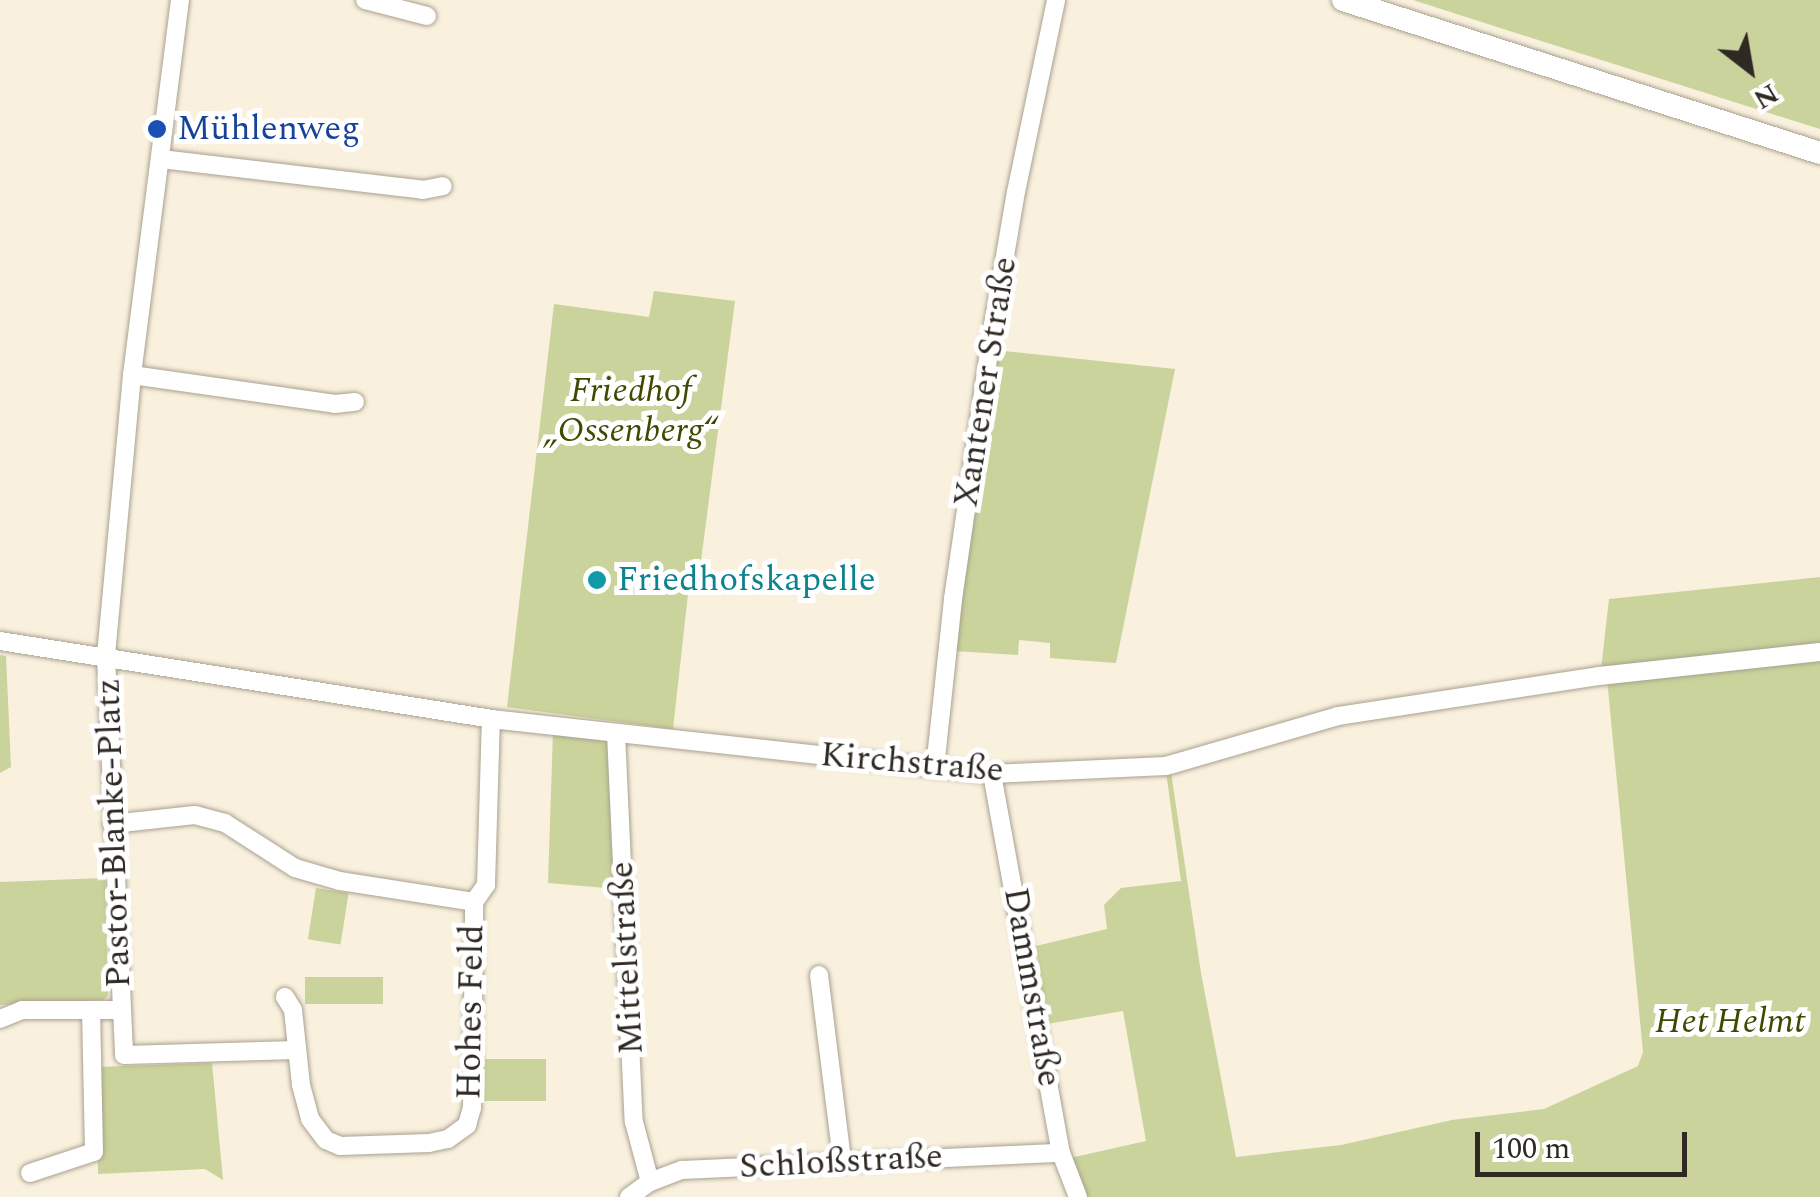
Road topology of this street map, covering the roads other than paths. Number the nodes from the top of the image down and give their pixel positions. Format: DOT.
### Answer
graph roads {
  1 [pos="180,0"];
  2 [pos="365,0"];
  3 [pos="1056,0"];
  4 [pos="1343,0"];
  5 [pos="427,16"];
  6 [pos="1820,153"];
  7 [pos="161,159"];
  8 [pos="443,186"];
  9 [pos="132,375"];
  10 [pos="355,402"];
  11 [pos="0,641"];
  12 [pos="1820,652"];
  13 [pos="106,656"];
  14 [pos="491,719"];
  15 [pos="616,733"];
  16 [pos="934,768"];
  17 [pos="992,774"];
  18 [pos="112,824"];
  19 [pos="474,902"];
  20 [pos="819,975"];
  21 [pos="285,998"];
  22 [pos="121,1010"];
  23 [pos="91,1011"];
  24 [pos="0,1019"];
  25 [pos="296,1050"];
  26 [pos="1061,1153"];
  27 [pos="842,1160"];
  28 [pos="30,1173"];
  29 [pos="650,1182"];
  30 [pos="629,1197"];
  31 [pos="1078,1197"];
  1 -- 7 [label="street"];
  2 -- 5 [label="street"];
  3 -- 16 [label="street, Xantener Straße"];
  4 -- 6 [label="main road"];
  7 -- 8 [label="street"];
  7 -- 9 [label="street"];
  9 -- 10 [label="street"];
  9 -- 13 [label="street"];
  11 -- 13 [label="street, Kirchstraße"];
  12 -- 17 [label="street, Kirchstraße"];
  13 -- 14 [label="street, Kirchstraße"];
  13 -- 18 [label="street, Pastor-Blanke-Platz"];
  14 -- 15 [label="street, Kirchstraße"];
  14 -- 19 [label="street, Hohes Feld"];
  15 -- 16 [label="street, Kirchstraße"];
  15 -- 29 [label="street, Mittelstraße"];
  16 -- 17 [label="street, Kirchstraße"];
  17 -- 26 [label="street, Dammstraße"];
  18 -- 19 [label="street"];
  18 -- 22 [label="street, Pastor-Blanke-Platz"];
  19 -- 25 [label="street, Hohes Feld"];
  20 -- 27 [label="street"];
  21 -- 25 [label="street, Hohes Feld"];
  22 -- 23 [label="street, Pastor-Blanke-Platz"];
  22 -- 25 [label="street, Pastor-Blanke-Platz"];
  23 -- 24 [label="street, Pastor-Blanke-Platz"];
  23 -- 28 [label="street, Pastor-Blanke-Platz"];
  26 -- 27 [label="street, Schloßstraße"];
  26 -- 31 [label="street, Dammstraße"];
  27 -- 29 [label="street, Schloßstraße"];
  29 -- 30 [label="street, Schloßstraße"];
}
